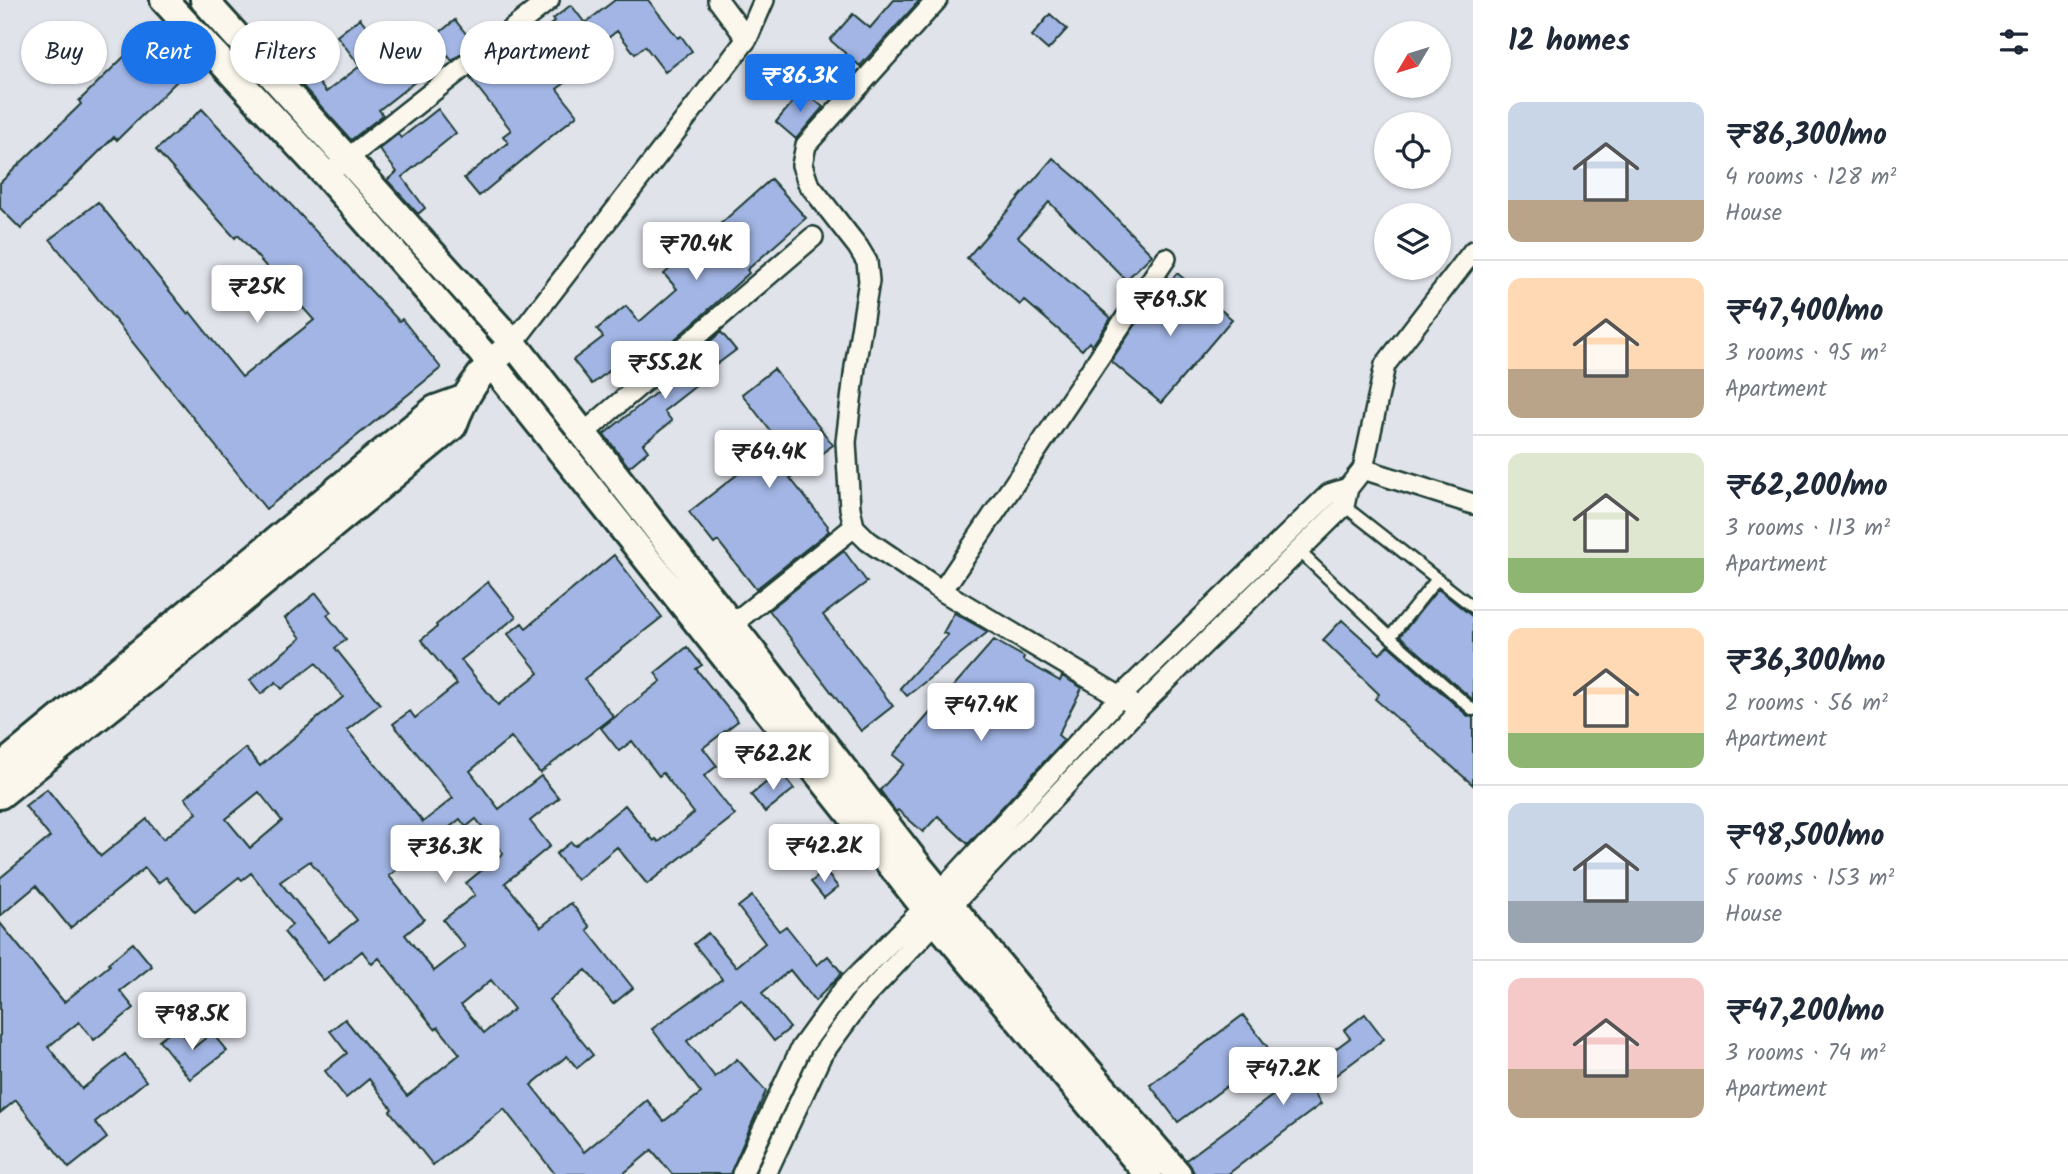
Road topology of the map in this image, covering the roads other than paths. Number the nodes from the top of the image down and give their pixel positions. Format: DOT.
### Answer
graph roads {
  1 [pos="164,0"];
  2 [pos="204,0"];
  3 [pos="549,0"];
  4 [pos="718,0"];
  5 [pos="764,0"];
  6 [pos="937,0"];
  7 [pos="747,38"];
  8 [pos="346,158"];
  9 [pos="327,176"];
  10 [pos="813,237"];
  11 [pos="1473,251"];
  12 [pos="1166,258"];
  13 [pos="513,343"];
  14 [pos="490,362"];
  15 [pos="584,433"];
  16 [pos="1363,469"];
  17 [pos="1340,496"];
  18 [pos="1473,505"];
  19 [pos="854,527"];
  20 [pos="1299,551"];
  21 [pos="1437,579"];
  22 [pos="942,591"];
  23 [pos="1473,607"];
  24 [pos="730,625"];
  25 [pos="1390,637"];
  26 [pos="1120,697"];
  27 [pos="1139,708"];
  28 [pos="1473,710"];
  29 [pos="28,760"];
  30 [pos="0,768"];
  31 [pos="0,795"];
  32 [pos="938,907"];
  33 [pos="742,1174"];
  34 [pos="766,1174"];
  35 [pos="1149,1174"];
  36 [pos="1178,1174"];
  1 -- 9 [label="street"];
  2 -- 8 [label="street"];
  3 -- 8 [label="street"];
  4 -- 7 [label="street"];
  5 -- 7 [label="street"];
  6 -- 19 [label="street"];
  7 -- 13 [label="street"];
  8 -- 9 [label="street"];
  8 -- 13 [label="street"];
  9 -- 14 [label="street"];
  10 -- 15 [label="street"];
  11 -- 16 [label="street"];
  12 -- 22 [label="street"];
  13 -- 14 [label="street"];
  13 -- 15 [label="street"];
  14 -- 29 [label="street"];
  14 -- 32 [label="street"];
  15 -- 24 [label="street"];
  16 -- 17 [label="street"];
  16 -- 18 [label="street"];
  17 -- 20 [label="street"];
  17 -- 21 [label="lane"];
  17 -- 26 [label="street"];
  19 -- 22 [label="street"];
  19 -- 24 [label="street"];
  20 -- 25 [label="lane"];
  20 -- 27 [label="street"];
  21 -- 23 [label="lane"];
  21 -- 25 [label="lane"];
  22 -- 26 [label="street"];
  24 -- 32 [label="street"];
  25 -- 28 [label="lane"];
  26 -- 27 [label="street"];
  26 -- 32 [label="street"];
  27 -- 32 [label="street"];
  29 -- 30 [label="street"];
  29 -- 31 [label="street"];
  32 -- 33 [label="street"];
  32 -- 34 [label="street"];
  32 -- 35 [label="street"];
  32 -- 36 [label="street"];
}
